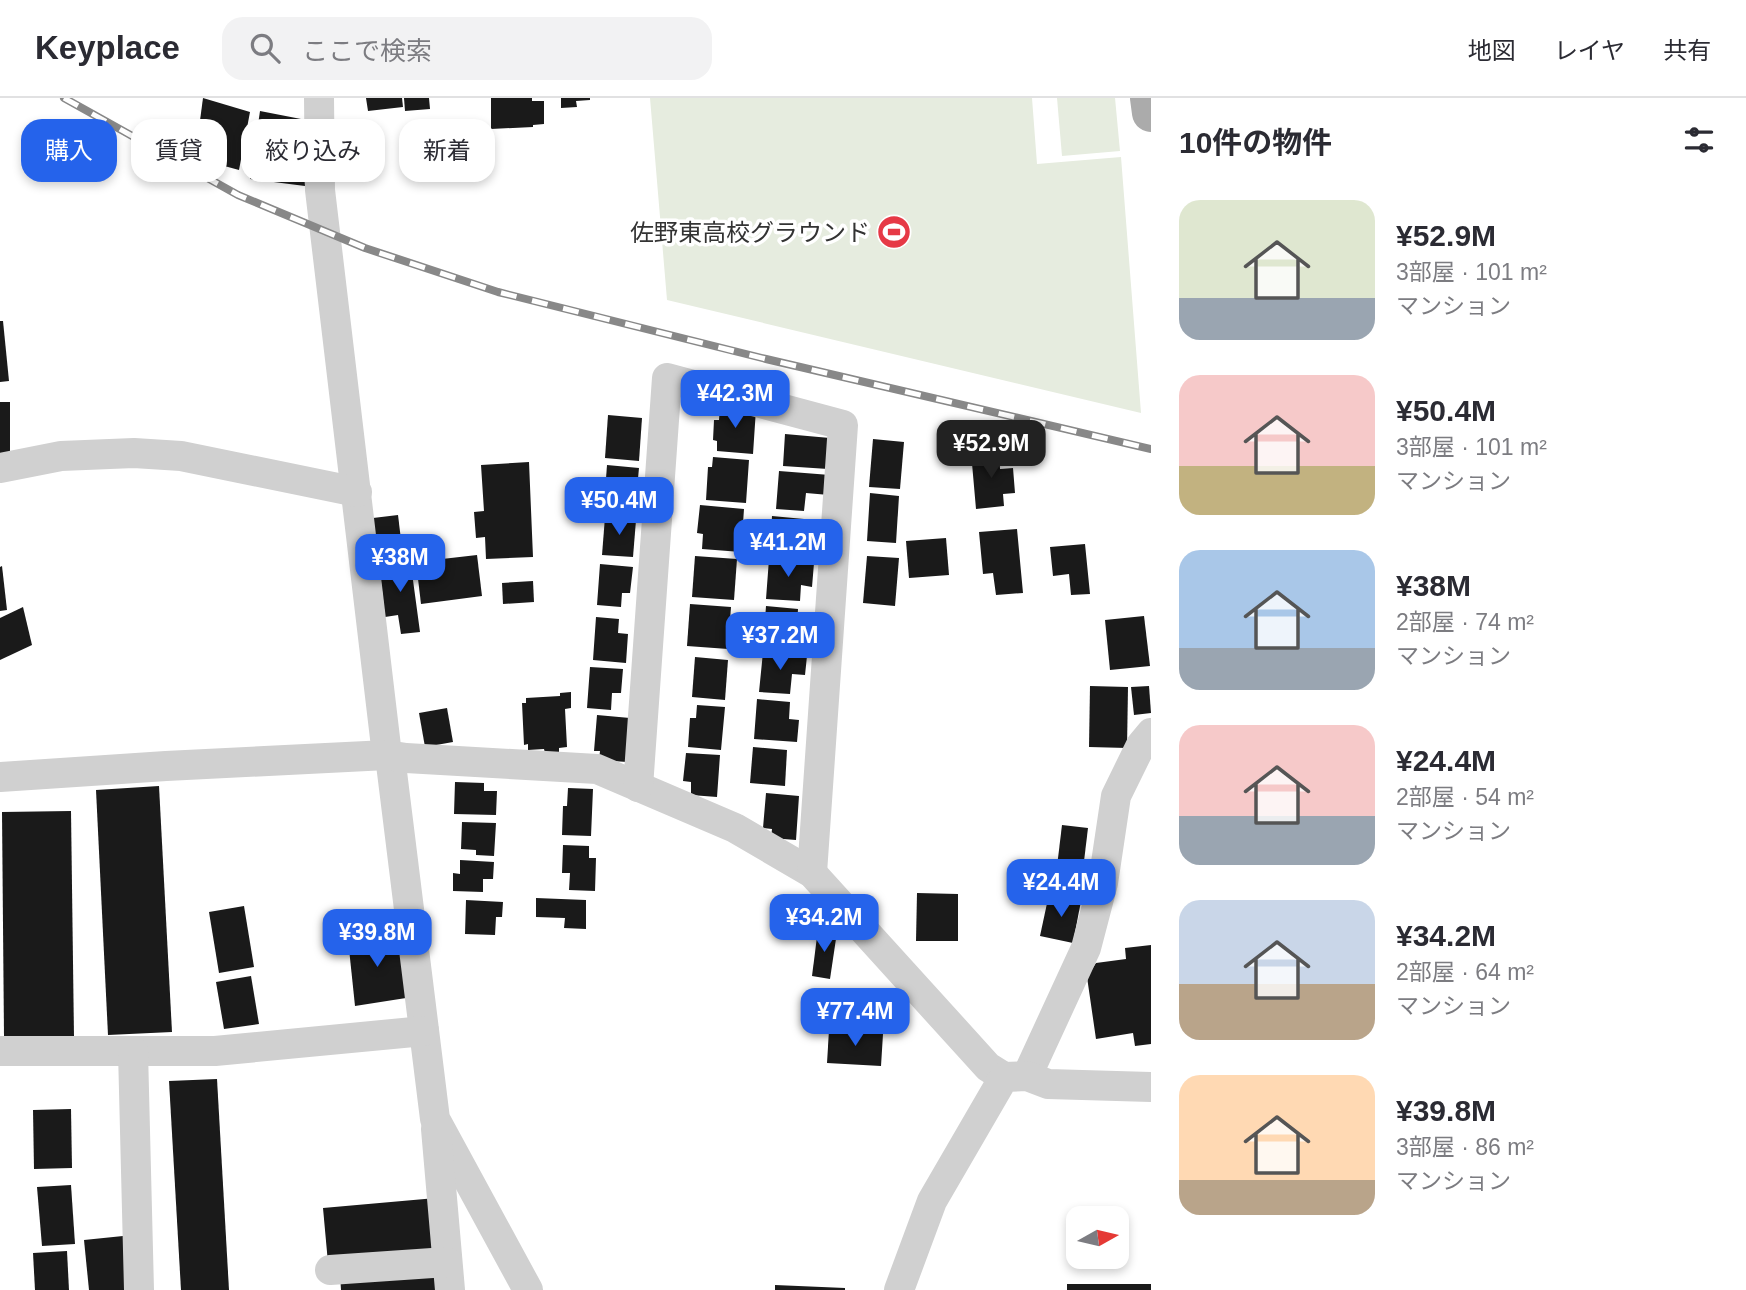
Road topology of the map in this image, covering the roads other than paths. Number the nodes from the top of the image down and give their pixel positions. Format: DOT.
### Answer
graph roads {
  1 [pos="319,98"];
  2 [pos="1149,98"];
  3 [pos="1151,113"];
  4 [pos="0,468"];
  5 [pos="357,492"];
  6 [pos="1151,733"];
  7 [pos="388,755"];
  8 [pos="0,777"];
  9 [pos="638,787"];
  10 [pos="812,873"];
  11 [pos="425,1031"];
  12 [pos="0,1051"];
  13 [pos="133,1051"];
  14 [pos="1015,1076"];
  15 [pos="1151,1087"];
  16 [pos="435,1119"];
  17 [pos="330,1270"];
  18 [pos="449,1276"];
  19 [pos="139,1290"];
  20 [pos="528,1290"];
  21 [pos="900,1290"];
  1 -- 5 [label="street"];
  2 -- 3 [label="main road"];
  4 -- 5 [label="street"];
  5 -- 7 [label="street"];
  6 -- 14 [label="street"];
  7 -- 8 [label="street"];
  7 -- 9 [label="street"];
  7 -- 11 [label="street"];
  9 -- 10 [label="street"];
  9 -- 10 [label="street"];
  10 -- 14 [label="street"];
  11 -- 13 [label="street"];
  11 -- 16 [label="street"];
  12 -- 13 [label="street"];
  13 -- 19 [label="street"];
  14 -- 15 [label="street"];
  14 -- 21 [label="street"];
  16 -- 18 [label="street"];
  16 -- 20 [label="street"];
  17 -- 18 [label="street"];
}
